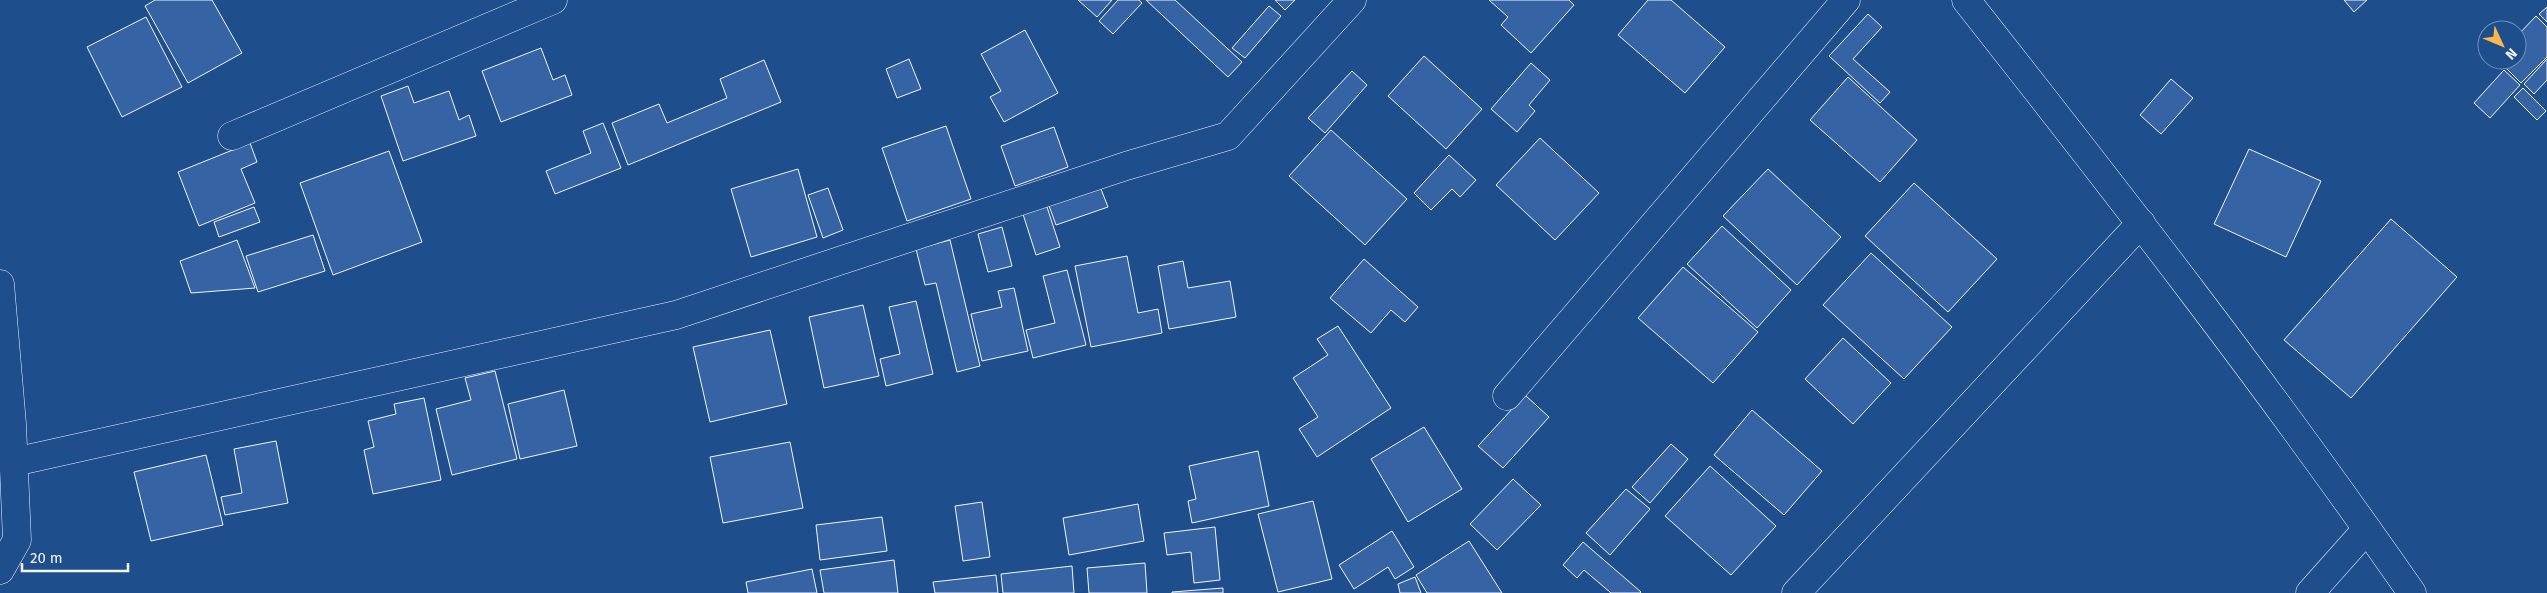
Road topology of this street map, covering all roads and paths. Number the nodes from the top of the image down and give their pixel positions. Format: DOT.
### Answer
graph roads {
  1 [pos="553,0"];
  2 [pos="1352,0"];
  3 [pos="1846,0"];
  4 [pos="1966,0"];
  5 [pos="232,136"];
  6 [pos="2141,222"];
  7 [pos="0,284"];
  8 [pos="1507,396"];
  9 [pos="14,462"];
  10 [pos="2368,529"];
  11 [pos="0,570"];
  12 [pos="1796,593"];
  13 [pos="2310,593"];
  14 [pos="2412,593"];
  1 -- 5 [label="street"];
  2 -- 9 [label="street"];
  3 -- 8 [label="street"];
  4 -- 6 [label="street"];
  6 -- 10 [label="street"];
  6 -- 12 [label="street"];
  7 -- 9 [label="street"];
  9 -- 11 [label="street"];
  10 -- 13 [label="street"];
  10 -- 14 [label="street"];
}
